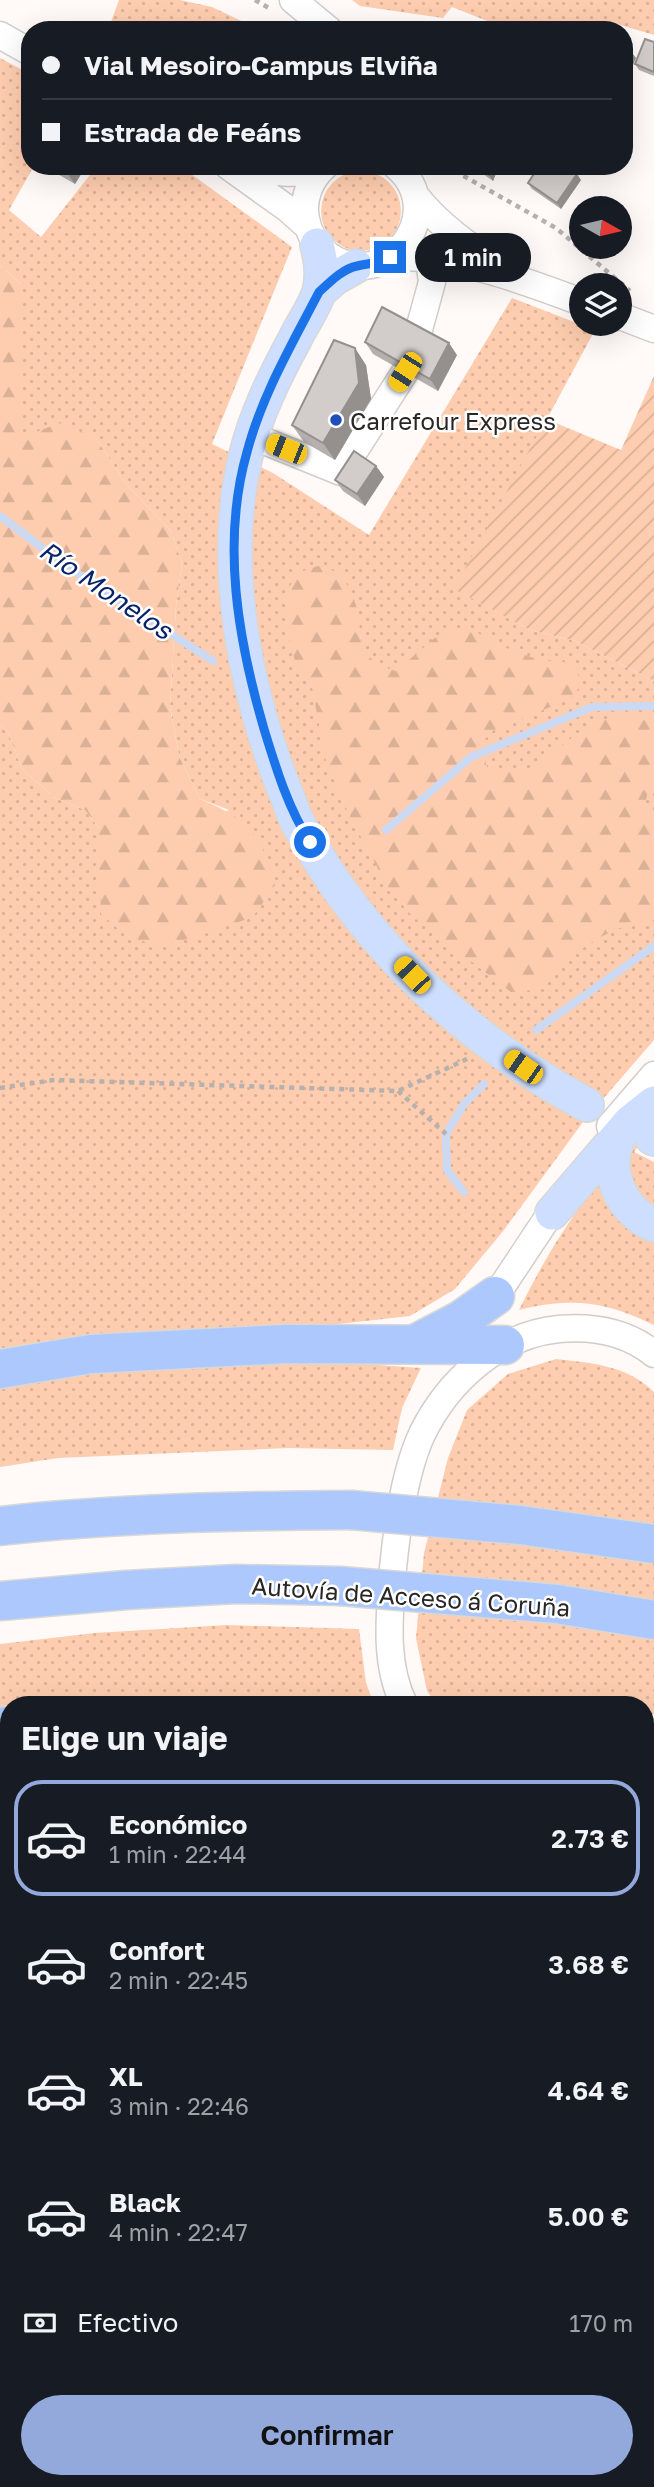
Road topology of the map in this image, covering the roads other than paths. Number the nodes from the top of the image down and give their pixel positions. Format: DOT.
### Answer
graph roads {
  1 [pos="293,0"];
  2 [pos="318,21"];
  3 [pos="0,36"];
  4 [pos="21,47"];
  5 [pos="241,175"];
  6 [pos="318,175"];
  7 [pos="404,175"];
  8 [pos="312,235"];
  9 [pos="390,257"];
  10 [pos="429,258"];
  11 [pos="356,266"];
  12 [pos="520,279"];
  13 [pos="319,292"];
  14 [pos="569,297"];
  15 [pos="418,333"];
  16 [pos="405,372"];
  17 [pos="251,436"];
  18 [pos="654,1075"];
  19 [pos="654,1103"];
  20 [pos="587,1105"];
  21 [pos="620,1135"];
  22 [pos="552,1213"];
  23 [pos="654,1225"];
  24 [pos="495,1296"];
  25 [pos="412,1345"];
  26 [pos="487,1345"];
  27 [pos="654,1354"];
  28 [pos="0,1369"];
  29 [pos="448,1393"];
  30 [pos="0,1526"];
  31 [pos="654,1544"];
  32 [pos="0,1601"];
  33 [pos="654,1620"];
  34 [pos="400,1696"];
  1 -- 2 [label="street"];
  3 -- 4 [label="street"];
  5 -- 8 [label="street"];
  6 -- 8 [label="street"];
  7 -- 9 [label="street"];
  7 -- 12 [label="street"];
  8 -- 11 [label="street"];
  8 -- 13 [label="main road"];
  9 -- 10 [label="street"];
  9 -- 11 [label="street"];
  10 -- 12 [label="street"];
  10 -- 15 [label="street"];
  11 -- 13 [label="main road"];
  12 -- 14 [label="street"];
  13 -- 17 [label="main road"];
  16 -- 17 [label="street"];
  17 -- 20 [label="main road"];
  18 -- 22 [label="street"];
  19 -- 21 [label="main road"];
  21 -- 22 [label="main road"];
  21 -- 23 [label="main road"];
  22 -- 24 [label="street"];
  24 -- 25 [label="highway"];
  24 -- 26 [label="street"];
  25 -- 26 [label="highway"];
  25 -- 28 [label="highway"];
  26 -- 27 [label="street"];
  26 -- 29 [label="street"];
  26 -- 29 [label="street"];
  29 -- 34 [label="street"];
  30 -- 31 [label="highway, bridge"];
  32 -- 33 [label="highway, Autovía de Acceso á Coruña, bridge"];
}
